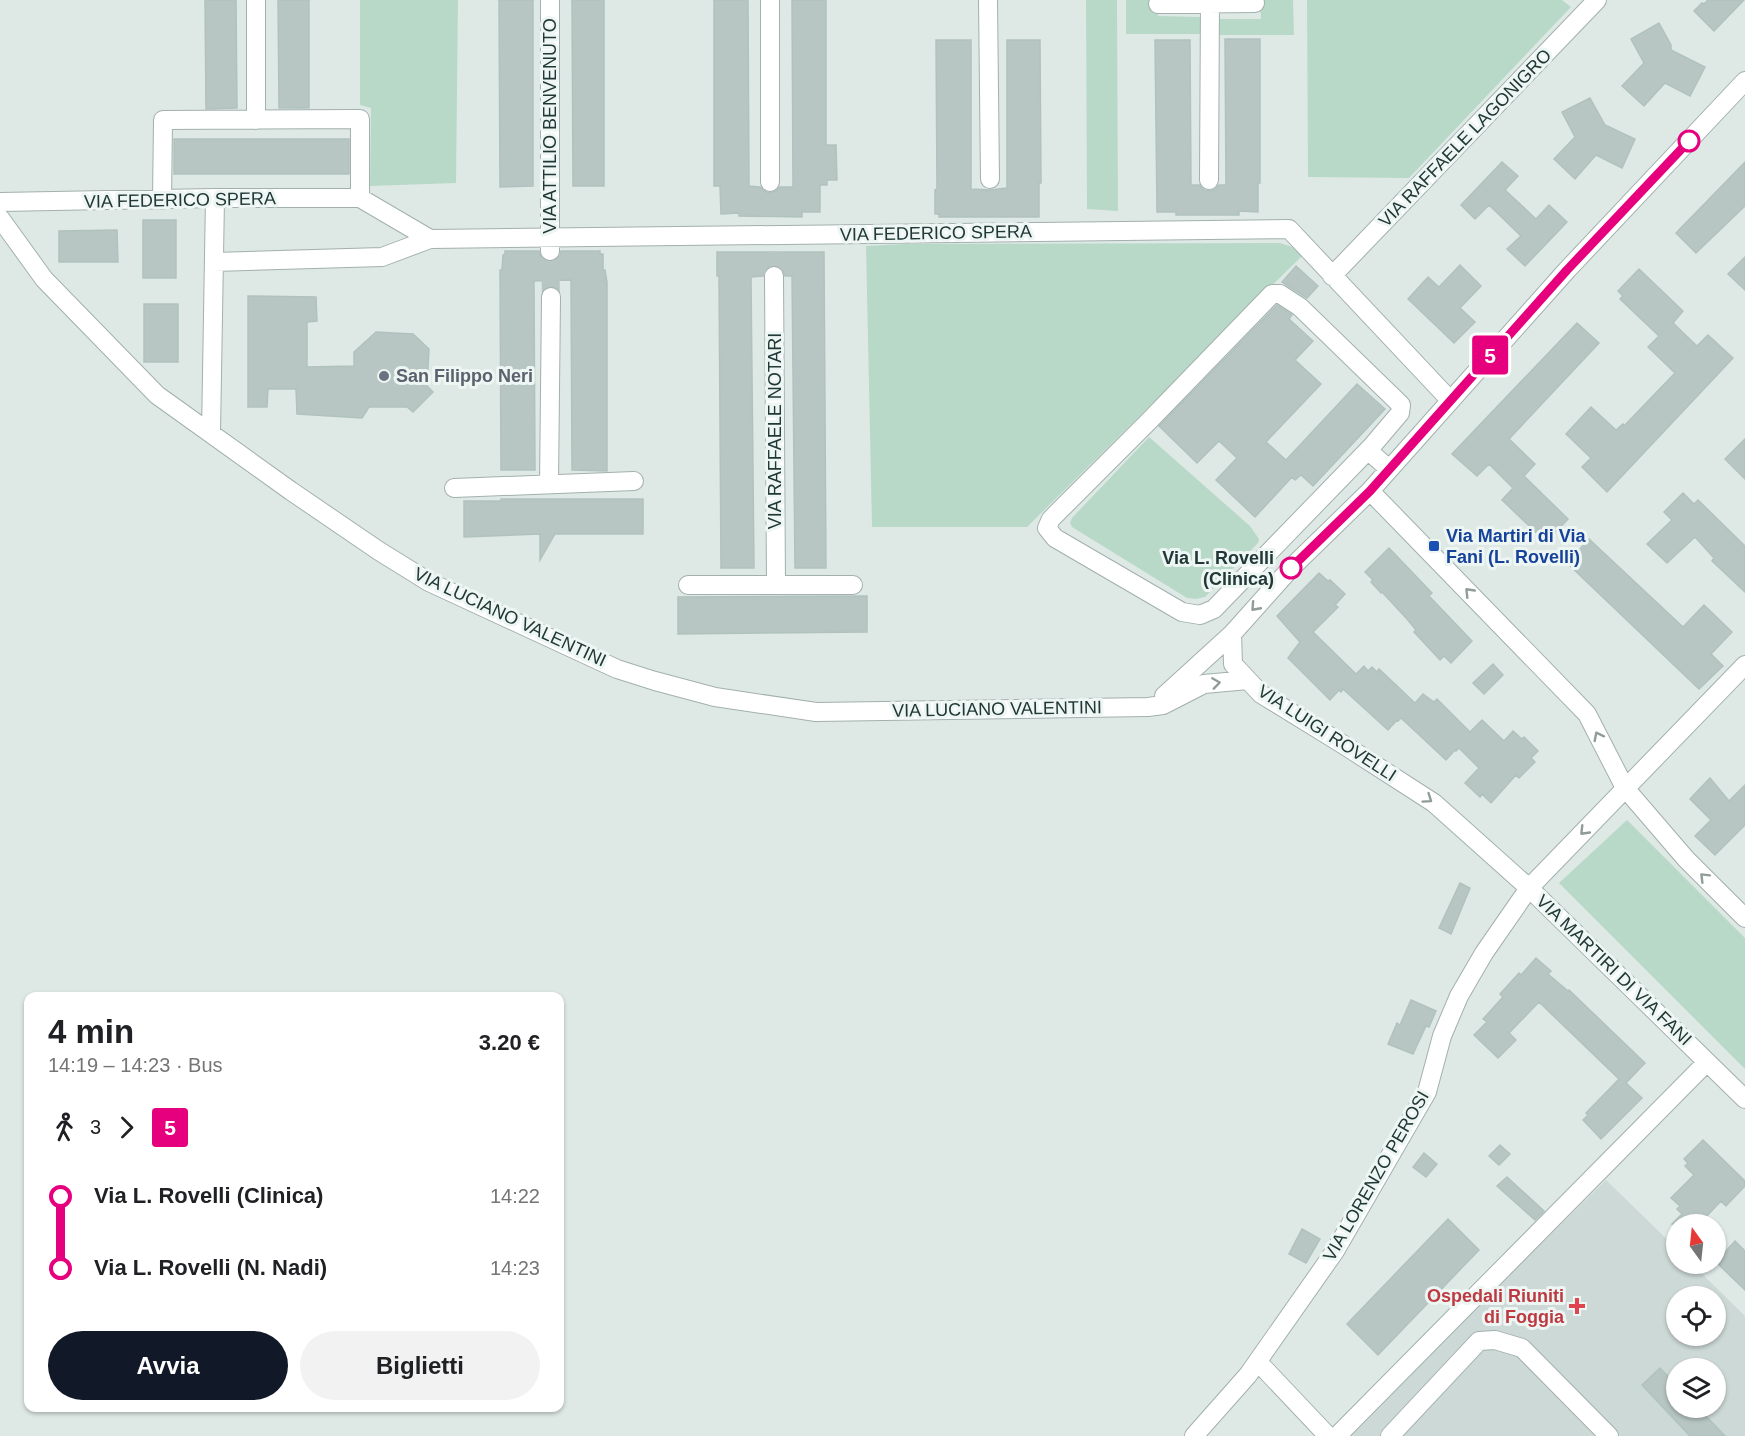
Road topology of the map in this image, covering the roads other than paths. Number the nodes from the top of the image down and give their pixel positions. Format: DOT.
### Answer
graph roads {
  1 [pos="256,0"];
  2 [pos="550,0"];
  3 [pos="770,0"];
  4 [pos="988,0"];
  5 [pos="1597,0"];
  6 [pos="1210,2"];
  7 [pos="1255,3"];
  8 [pos="1158,4"];
  9 [pos="1745,81"];
  10 [pos="256,120"];
  11 [pos="990,179"];
  12 [pos="1209,180"];
  13 [pos="770,182"];
  14 [pos="215,198"];
  15 [pos="360,198"];
  16 [pos="162,200"];
  17 [pos="0,202"];
  18 [pos="0,219"];
  19 [pos="430,239"];
  20 [pos="550,244"];
  21 [pos="214,262"];
  22 [pos="774,276"];
  23 [pos="1332,276"];
  24 [pos="551,297"];
  25 [pos="1450,400"];
  26 [pos="211,433"];
  27 [pos="1371,446"];
  28 [pos="1389,469"];
  29 [pos="634,481"];
  30 [pos="549,484"];
  31 [pos="454,488"];
  32 [pos="1370,491"];
  33 [pos="688,585"];
  34 [pos="776,585"];
  35 [pos="853,585"];
  36 [pos="1232,634"];
  37 [pos="1745,665"];
  38 [pos="1248,680"];
  39 [pos="1148,707"];
  40 [pos="1625,788"];
  41 [pos="1529,888"];
  42 [pos="1745,918"];
  43 [pos="1707,1062"];
  44 [pos="1745,1099"];
  45 [pos="1258,1362"];
  46 [pos="1194,1436"];
  47 [pos="1328,1436"];
  48 [pos="1337,1436"];
  49 [pos="1390,1436"];
  50 [pos="1609,1436"];
  1 -- 10 [label="street"];
  2 -- 20 [label="street, VIA ATTILIO BENVENUTO"];
  3 -- 13 [label="street"];
  4 -- 11 [label="street"];
  5 -- 23 [label="street, VIA RAFFAELE LAGONIGRO"];
  6 -- 7 [label="street"];
  6 -- 8 [label="street"];
  6 -- 12 [label="street"];
  9 -- 25 [label="street"];
  10 -- 15 [label="street"];
  10 -- 16 [label="street"];
  14 -- 15 [label="street, VIA FEDERICO SPERA"];
  14 -- 16 [label="street, VIA FEDERICO SPERA"];
  14 -- 21 [label="street"];
  15 -- 19 [label="street"];
  16 -- 17 [label="street, VIA FEDERICO SPERA"];
  18 -- 26 [label="street, VIA LUCIANO VALENTINI"];
  19 -- 20 [label="street, VIA FEDERICO SPERA"];
  19 -- 21 [label="street"];
  20 -- 23 [label="street, VIA FEDERICO SPERA"];
  21 -- 26 [label="street"];
  22 -- 34 [label="street, VIA RAFFAELE NOTARI"];
  23 -- 25 [label="street, VIA FEDERICO SPERA"];
  24 -- 30 [label="street"];
  25 -- 28 [label="street"];
  26 -- 39 [label="street, VIA LUCIANO VALENTINI"];
  27 -- 27 [label="street"];
  27 -- 28 [label="street"];
  28 -- 32 [label="street"];
  29 -- 30 [label="street"];
  30 -- 31 [label="street"];
  32 -- 36 [label="street, one-way"];
  40 -- 32 [label="street, one-way"];
  33 -- 34 [label="street"];
  34 -- 35 [label="street"];
  36 -- 38 [label="street, VIA LUIGI ROVELLI"];
  36 -- 39 [label="street"];
  37 -- 40 [label="street, VIA MARTIRI DI VIA FANI"];
  39 -- 38 [label="street, VIA LUCIANO VALENTINI, one-way"];
  38 -- 41 [label="street, VIA LUIGI ROVELLI, one-way"];
  40 -- 41 [label="street, VIA MARTIRI DI VIA FANI, one-way"];
  42 -- 40 [label="street, one-way"];
  41 -- 43 [label="street, VIA MARTIRI DI VIA FANI"];
  41 -- 45 [label="street, VIA LORENZO PEROSI"];
  43 -- 44 [label="street, VIA MARTIRI DI VIA FANI"];
  43 -- 48 [label="street"];
  45 -- 46 [label="street, VIA LORENZO PEROSI"];
  45 -- 47 [label="street"];
  49 -- 50 [label="street"];
}
